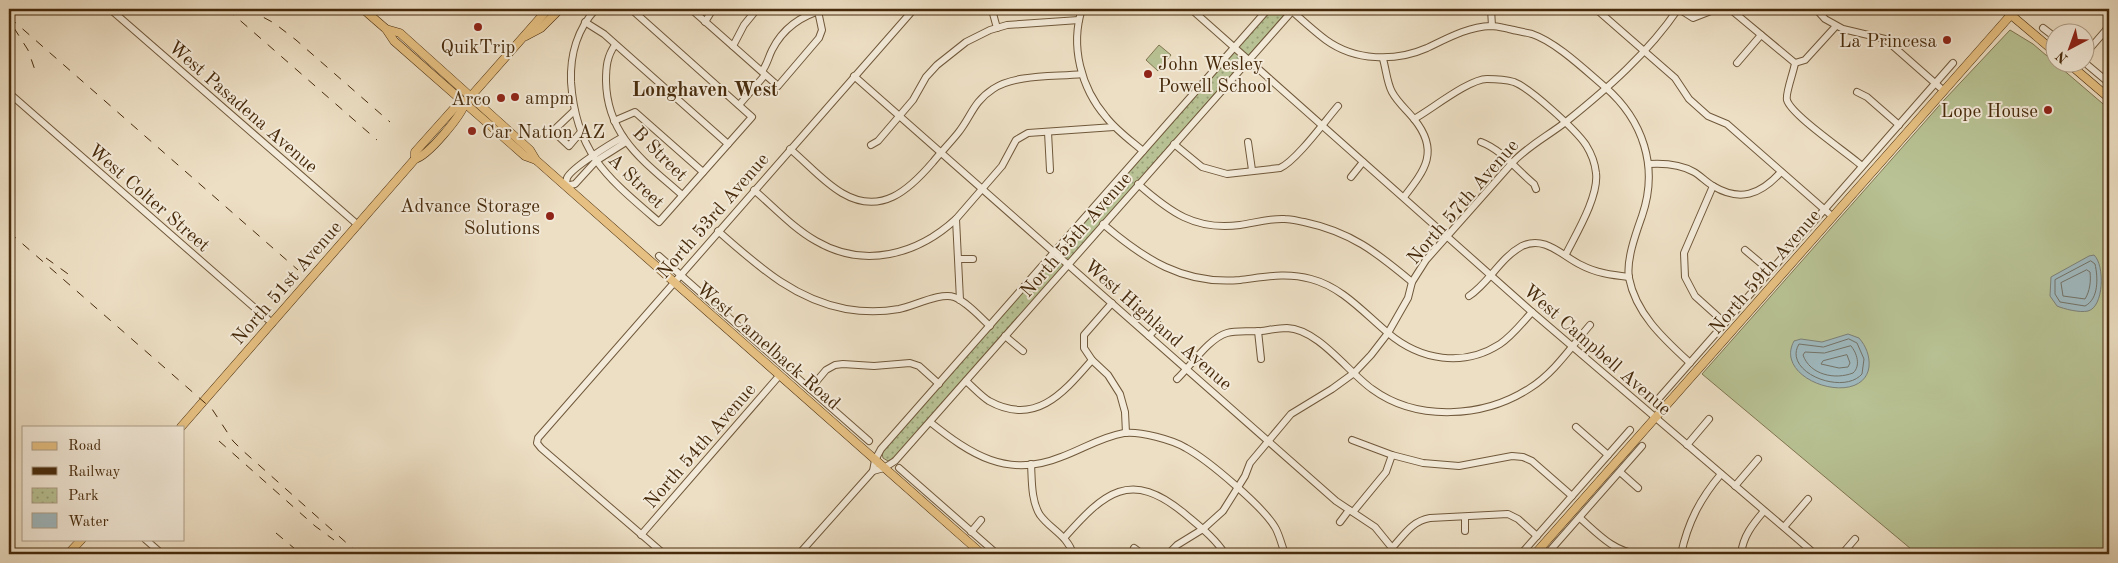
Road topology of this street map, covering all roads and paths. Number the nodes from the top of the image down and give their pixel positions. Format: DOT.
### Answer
graph roads {
  1 [pos="110,9"];
  2 [pos="363,9"];
  3 [pos="548,9"];
  4 [pos="560,9"];
  5 [pos="596,9"];
  6 [pos="631,9"];
  7 [pos="691,9"];
  8 [pos="713,9"];
  9 [pos="757,9"];
  10 [pos="826,9"];
  11 [pos="914,9"];
  12 [pos="1082,9"];
  13 [pos="1191,9"];
  14 [pos="1268,9"];
  15 [pos="1491,9"];
  16 [pos="1596,9"];
  17 [pos="1679,9"];
  18 [pos="1716,9"];
  19 [pos="1730,9"];
  20 [pos="1816,9"];
  21 [pos="2004,9"];
  22 [pos="2104,9"];
  23 [pos="992,10"];
  24 [pos="1292,10"];
  25 [pos="818,11"];
  26 [pos="2013,12"];
  27 [pos="2109,16"];
  28 [pos="1079,20"];
  29 [pos="585,22"];
  30 [pos="705,22"];
  31 [pos="2109,23"];
  32 [pos="1492,26"];
  33 [pos="1836,26"];
  34 [pos="997,28"];
  35 [pos="1761,35"];
  36 [pos="522,38"];
  37 [pos="2096,42"];
  38 [pos="2046,43"];
  39 [pos="616,45"];
  40 [pos="733,46"];
  41 [pos="1235,47"];
  42 [pos="1645,51"];
  43 [pos="1384,59"];
  44 [pos="1249,60"];
  45 [pos="1795,62"];
  46 [pos="1737,63"];
  47 [pos="1953,63"];
  48 [pos="2079,72"];
  49 [pos="2096,72"];
  50 [pos="763,73"];
  51 [pos="1082,74"];
  52 [pos="854,76"];
  53 [pos="1935,83"];
  54 [pos="2109,83"];
  55 [pos="1606,88"];
  56 [pos="1944,91"];
  57 [pos="1857,92"];
  58 [pos="9,93"];
  59 [pos="2109,98"];
  60 [pos="468,100"];
  61 [pos="739,106"];
  62 [pos="1338,106"];
  63 [pos="574,111"];
  64 [pos="899,116"];
  65 [pos="1414,119"];
  66 [pos="614,121"];
  67 [pos="1565,122"];
  68 [pos="1322,125"];
  69 [pos="1898,125"];
  70 [pos="1114,126"];
  71 [pos="1048,132"];
  72 [pos="580,133"];
  73 [pos="625,140"];
  74 [pos="1248,142"];
  75 [pos="1480,142"];
  76 [pos="728,144"];
  77 [pos="1174,144"];
  78 [pos="871,145"];
  79 [pos="790,149"];
  80 [pos="1143,151"];
  81 [pos="941,153"];
  82 [pos="594,158"];
  83 [pos="1363,162"];
  84 [pos="1512,163"];
  85 [pos="1649,164"];
  86 [pos="1862,166"];
  87 [pos="1050,170"];
  88 [pos="1252,170"];
  89 [pos="703,172"];
  90 [pos="1781,172"];
  91 [pos="1350,177"];
  92 [pos="1138,184"];
  93 [pos="566,186"];
  94 [pos="1712,186"];
  95 [pos="982,188"];
  96 [pos="1536,189"];
  97 [pos="754,190"];
  98 [pos="682,195"];
  99 [pos="1404,198"];
  100 [pos="1824,209"];
  101 [pos="1833,217"];
  102 [pos="956,219"];
  103 [pos="1104,224"];
  104 [pos="358,225"];
  105 [pos="718,231"];
  106 [pos="1447,236"];
  107 [pos="1745,250"];
  108 [pos="1054,252"];
  109 [pos="1566,254"];
  110 [pos="659,256"];
  111 [pos="959,259"];
  112 [pos="973,259"];
  113 [pos="1068,264"];
  114 [pos="1770,272"];
  115 [pos="680,274"];
  116 [pos="1491,275"];
  117 [pos="1629,277"];
  118 [pos="673,282"];
  119 [pos="1412,282"];
  120 [pos="1469,296"];
  121 [pos="960,300"];
  122 [pos="1112,303"];
  123 [pos="1532,312"];
  124 [pos="272,323"];
  125 [pos="1725,323"];
  126 [pos="1159,325"];
  127 [pos="990,326"];
  128 [pos="1590,326"];
  129 [pos="1258,331"];
  130 [pos="1388,333"];
  131 [pos="1005,336"];
  132 [pos="1149,336"];
  133 [pos="772,344"];
  134 [pos="1572,346"];
  135 [pos="766,351"];
  136 [pos="1023,351"];
  137 [pos="1261,359"];
  138 [pos="1092,360"];
  139 [pos="1690,363"];
  140 [pos="1187,369"];
  141 [pos="1354,373"];
  142 [pos="779,376"];
  143 [pos="1177,379"];
  144 [pos="966,381"];
  145 [pos="939,384"];
  146 [pos="810,389"];
  147 [pos="1660,397"];
  148 [pos="1655,419"];
  149 [pos="1709,419"];
  150 [pos="930,422"];
  151 [pos="182,426"];
  152 [pos="1576,427"];
  153 [pos="1630,430"];
  154 [pos="1126,433"];
  155 [pos="1267,440"];
  156 [pos="1352,440"];
  157 [pos="869,441"];
  158 [pos="1687,445"];
  159 [pos="1642,446"];
  160 [pos="1392,455"];
  161 [pos="1608,455"];
  162 [pos="1758,459"];
  163 [pos="875,460"];
  164 [pos="1031,464"];
  165 [pos="884,468"];
  166 [pos="899,468"];
  167 [pos="873,471"];
  168 [pos="1620,472"];
  169 [pos="1721,474"];
  170 [pos="1735,486"];
  171 [pos="1237,488"];
  172 [pos="1638,488"];
  173 [pos="1572,496"];
  174 [pos="1808,499"];
  175 [pos="1351,511"];
  176 [pos="1764,511"];
  177 [pos="1465,517"];
  178 [pos="1580,518"];
  179 [pos="981,520"];
  180 [pos="1340,522"];
  181 [pos="1784,527"];
  182 [pos="1203,529"];
  183 [pos="1465,531"];
  184 [pos="971,532"];
  185 [pos="641,535"];
  186 [pos="1537,536"];
  187 [pos="1064,538"];
  188 [pos="1855,539"];
  189 [pos="81,540"];
  190 [pos="146,540"];
  191 [pos="1134,548"];
  192 [pos="1392,548"];
  193 [pos="1811,553"];
  194 [pos="68,554"];
  195 [pos="162,554"];
  196 [pos="664,554"];
  197 [pos="800,554"];
  198 [pos="982,554"];
  199 [pos="997,554"];
  200 [pos="1072,554"];
  201 [pos="1142,554"];
  202 [pos="1168,554"];
  203 [pos="1225,554"];
  204 [pos="1285,554"];
  205 [pos="1397,554"];
  206 [pos="1521,554"];
  207 [pos="1535,554"];
  208 [pos="1548,554"];
  209 [pos="1638,554"];
  210 [pos="1683,554"];
  211 [pos="1710,554"];
  212 [pos="1741,554"];
  213 [pos="1842,554"];
  1 -- 104 [label="street, West Pasadena Avenue"];
  2 -- 60 [label="main road, West Camelback Road"];
  3 -- 36 [label="main road, North 51st Avenue"];
  4 -- 36 [label="main road"];
  5 -- 29 [label="street, A Street"];
  6 -- 61 [label="street"];
  7 -- 30 [label="street"];
  8 -- 30 [label="street"];
  9 -- 40 [label="street"];
  10 -- 25 [label="street"];
  11 -- 52 [label="street, North 53rd Avenue"];
  12 -- 28 [label="street"];
  13 -- 41 [label="street, West Campbell Avenue"];
  14 -- 41 [label="street, North 55th Avenue"];
  15 -- 32 [label="street"];
  16 -- 42 [label="street"];
  17 -- 18 [label="street"];
  17 -- 42 [label="street, North 57th Avenue"];
  19 -- 35 [label="street"];
  20 -- 33 [label="street"];
  21 -- 26 [label="main road"];
  22 -- 27 [label="street"];
  23 -- 34 [label="street"];
  24 -- 43 [label="street"];
  24 -- 44 [label="street, North 55th Avenue"];
  25 -- 50 [label="street"];
  25 -- 50 [label="street"];
  26 -- 38 [label="main road"];
  26 -- 56 [label="main road, North 59th Avenue"];
  28 -- 34 [label="street"];
  28 -- 51 [label="street"];
  29 -- 39 [label="street"];
  29 -- 63 [label="street, A Street"];
  30 -- 40 [label="street"];
  31 -- 37 [label="street"];
  32 -- 43 [label="street"];
  32 -- 55 [label="street"];
  33 -- 45 [label="street"];
  33 -- 53 [label="street"];
  34 -- 64 [label="street"];
  35 -- 45 [label="street"];
  35 -- 46 [label="street"];
  36 -- 60 [label="main road, North 51st Avenue"];
  39 -- 66 [label="street, B Street"];
  39 -- 76 [label="street"];
  40 -- 50 [label="street"];
  41 -- 44 [label="street, West Campbell Avenue"];
  41 -- 80 [label="street, North 55th Avenue"];
  42 -- 55 [label="street, North 57th Avenue"];
  42 -- 90 [label="street"];
  43 -- 65 [label="street"];
  44 -- 68 [label="street, West Campbell Avenue"];
  44 -- 77 [label="street, North 55th Avenue"];
  45 -- 86 [label="street"];
  47 -- 53 [label="street, North 59th Avenue"];
  48 -- 59 [label="main road"];
  49 -- 54 [label="street"];
  50 -- 61 [label="street"];
  51 -- 70 [label="street"];
  51 -- 81 [label="street"];
  52 -- 64 [label="street, West Highland Avenue"];
  52 -- 79 [label="street, North 53rd Avenue"];
  53 -- 56 [label="street"];
  53 -- 69 [label="street, North 59th Avenue"];
  55 -- 67 [label="street, North 57th Avenue"];
  55 -- 85 [label="street"];
  56 -- 101 [label="main road, North 59th Avenue"];
  57 -- 69 [label="street"];
  58 -- 124 [label="street, West Colter Street"];
  60 -- 93 [label="main road, West Camelback Road"];
  60 -- 104 [label="main road, North 51st Avenue"];
  61 -- 76 [label="street"];
  62 -- 68 [label="street"];
  63 -- 72 [label="street, A Street"];
  63 -- 72 [label="street"];
  64 -- 78 [label="street"];
  64 -- 81 [label="street, West Highland Avenue"];
  65 -- 67 [label="street"];
  65 -- 99 [label="street"];
  66 -- 73 [label="street, B Street"];
  66 -- 89 [label="street"];
  67 -- 84 [label="street, North 57th Avenue"];
  67 -- 109 [label="street"];
  68 -- 83 [label="street, West Campbell Avenue"];
  68 -- 88 [label="street"];
  69 -- 86 [label="street, North 59th Avenue"];
  70 -- 71 [label="street"];
  70 -- 80 [label="street"];
  71 -- 87 [label="street"];
  71 -- 95 [label="street"];
  72 -- 82 [label="street, A Street"];
  73 -- 82 [label="street"];
  73 -- 98 [label="street, B Street"];
  74 -- 88 [label="street"];
  75 -- 84 [label="street"];
  76 -- 89 [label="street"];
  77 -- 88 [label="street"];
  77 -- 92 [label="street, North 55th Avenue"];
  79 -- 81 [label="street"];
  79 -- 97 [label="street, North 53rd Avenue"];
  80 -- 108 [label="street, North 55th Avenue"];
  81 -- 95 [label="street, West Highland Avenue"];
  82 -- 93 [label="street"];
  82 -- 93 [label="street"];
  82 -- 98 [label="street, A Street"];
  83 -- 91 [label="street"];
  83 -- 99 [label="street, West Campbell Avenue"];
  84 -- 96 [label="street"];
  84 -- 106 [label="street, North 57th Avenue"];
  85 -- 94 [label="street"];
  85 -- 117 [label="street"];
  86 -- 100 [label="street, North 59th Avenue"];
  89 -- 98 [label="street"];
  90 -- 94 [label="street"];
  90 -- 100 [label="street"];
  92 -- 103 [label="street, North 55th Avenue"];
  92 -- 119 [label="street"];
  93 -- 118 [label="main road, West Camelback Road"];
  94 -- 125 [label="street"];
  95 -- 102 [label="street"];
  95 -- 108 [label="street, West Highland Avenue"];
  97 -- 102 [label="street"];
  97 -- 105 [label="street, North 53rd Avenue"];
  99 -- 106 [label="street, West Campbell Avenue"];
  100 -- 101 [label="street"];
  100 -- 114 [label="street, North 59th Avenue"];
  101 -- 148 [label="main road, North 59th Avenue"];
  102 -- 111 [label="street"];
  103 -- 113 [label="street, North 55th Avenue"];
  103 -- 130 [label="street"];
  104 -- 124 [label="main road, North 51st Avenue"];
  105 -- 115 [label="street, North 53rd Avenue"];
  105 -- 121 [label="street"];
  106 -- 116 [label="street, West Campbell Avenue"];
  106 -- 119 [label="street, North 57th Avenue"];
  107 -- 114 [label="street"];
  108 -- 113 [label="street, West Highland Avenue"];
  108 -- 127 [label="street, North 55th Avenue"];
  109 -- 116 [label="street"];
  109 -- 117 [label="street"];
  110 -- 115 [label="street, West Camelback Road"];
  111 -- 112 [label="street"];
  111 -- 121 [label="street"];
  113 -- 122 [label="street, West Highland Avenue"];
  113 -- 131 [label="street, North 55th Avenue"];
  114 -- 125 [label="street, North 59th Avenue"];
  115 -- 118 [label="street, North 53rd Avenue"];
  115 -- 135 [label="street, West Camelback Road"];
  116 -- 120 [label="street"];
  116 -- 123 [label="street, West Campbell Avenue"];
  117 -- 139 [label="street"];
  118 -- 142 [label="main road, West Camelback Road"];
  118 -- 185 [label="street, North 53rd Avenue"];
  119 -- 130 [label="street, North 57th Avenue"];
  121 -- 127 [label="street"];
  122 -- 132 [label="street, West Highland Avenue"];
  122 -- 138 [label="street"];
  123 -- 130 [label="street"];
  123 -- 134 [label="street, West Campbell Avenue"];
  124 -- 151 [label="main road, North 51st Avenue"];
  125 -- 139 [label="street, North 59th Avenue"];
  126 -- 132 [label="street"];
  127 -- 145 [label="street, North 55th Avenue"];
  128 -- 134 [label="street"];
  129 -- 137 [label="street"];
  129 -- 140 [label="street"];
  129 -- 141 [label="street"];
  130 -- 141 [label="street, North 57th Avenue"];
  131 -- 136 [label="street"];
  131 -- 144 [label="street, North 55th Avenue"];
  132 -- 140 [label="street, West Highland Avenue"];
  133 -- 135 [label="street, West Camelback Road"];
  134 -- 141 [label="street"];
  134 -- 148 [label="street, West Campbell Avenue"];
  135 -- 146 [label="street, West Camelback Road"];
  138 -- 144 [label="street"];
  138 -- 154 [label="street"];
  139 -- 147 [label="street, North 59th Avenue"];
  140 -- 143 [label="street"];
  140 -- 155 [label="street, West Highland Avenue"];
  141 -- 155 [label="street, North 57th Avenue"];
  142 -- 163 [label="main road, West Camelback Road"];
  142 -- 185 [label="street, North 54th Avenue"];
  144 -- 150 [label="street, North 55th Avenue"];
  145 -- 146 [label="street"];
  145 -- 163 [label="street, North 55th Avenue"];
  146 -- 157 [label="street, West Camelback Road"];
  148 -- 158 [label="street, West Campbell Avenue"];
  148 -- 207 [label="main road, North 59th Avenue"];
  149 -- 158 [label="street"];
  150 -- 164 [label="street"];
  150 -- 165 [label="street, North 55th Avenue"];
  152 -- 161 [label="street"];
  153 -- 161 [label="street"];
  154 -- 164 [label="street"];
  154 -- 171 [label="street"];
  155 -- 171 [label="street, North 57th Avenue"];
  155 -- 175 [label="street, West Highland Avenue"];
  156 -- 160 [label="street"];
  158 -- 169 [label="street, West Campbell Avenue"];
  159 -- 168 [label="street"];
  160 -- 173 [label="street"];
  160 -- 175 [label="street"];
  161 -- 173 [label="street"];
  162 -- 170 [label="street"];
  163 -- 165 [label="main road, West Camelback Road"];
  163 -- 167 [label="street, North 55th Avenue"];
  164 -- 187 [label="street"];
  165 -- 167 [label="street, North 55th Avenue"];
  165 -- 198 [label="main road, West Camelback Road"];
  166 -- 184 [label="street"];
  167 -- 197 [label="street"];
  168 -- 172 [label="street"];
  168 -- 178 [label="street"];
  169 -- 170 [label="street, West Campbell Avenue"];
  169 -- 210 [label="street"];
  170 -- 176 [label="street, West Campbell Avenue"];
  171 -- 182 [label="street, North 57th Avenue"];
  171 -- 204 [label="street"];
  173 -- 186 [label="street"];
  174 -- 181 [label="street"];
  175 -- 180 [label="street"];
  175 -- 192 [label="street, West Highland Avenue"];
  176 -- 181 [label="street, West Campbell Avenue"];
  176 -- 212 [label="street"];
  177 -- 183 [label="street"];
  177 -- 186 [label="street"];
  177 -- 192 [label="street"];
  178 -- 208 [label="street"];
  178 -- 209 [label="street"];
  179 -- 184 [label="street"];
  181 -- 193 [label="street, West Campbell Avenue"];
  182 -- 187 [label="street"];
  182 -- 202 [label="street, North 57th Avenue"];
  182 -- 203 [label="street"];
  184 -- 199 [label="street"];
  185 -- 196 [label="street"];
  186 -- 206 [label="street"];
  187 -- 200 [label="street"];
  188 -- 213 [label="street"];
  189 -- 194 [label="main road"];
  190 -- 195 [label="street"];
  191 -- 201 [label="street"];
  192 -- 205 [label="street, West Highland Avenue"];
  210 -- 211 [label="street"];
}
